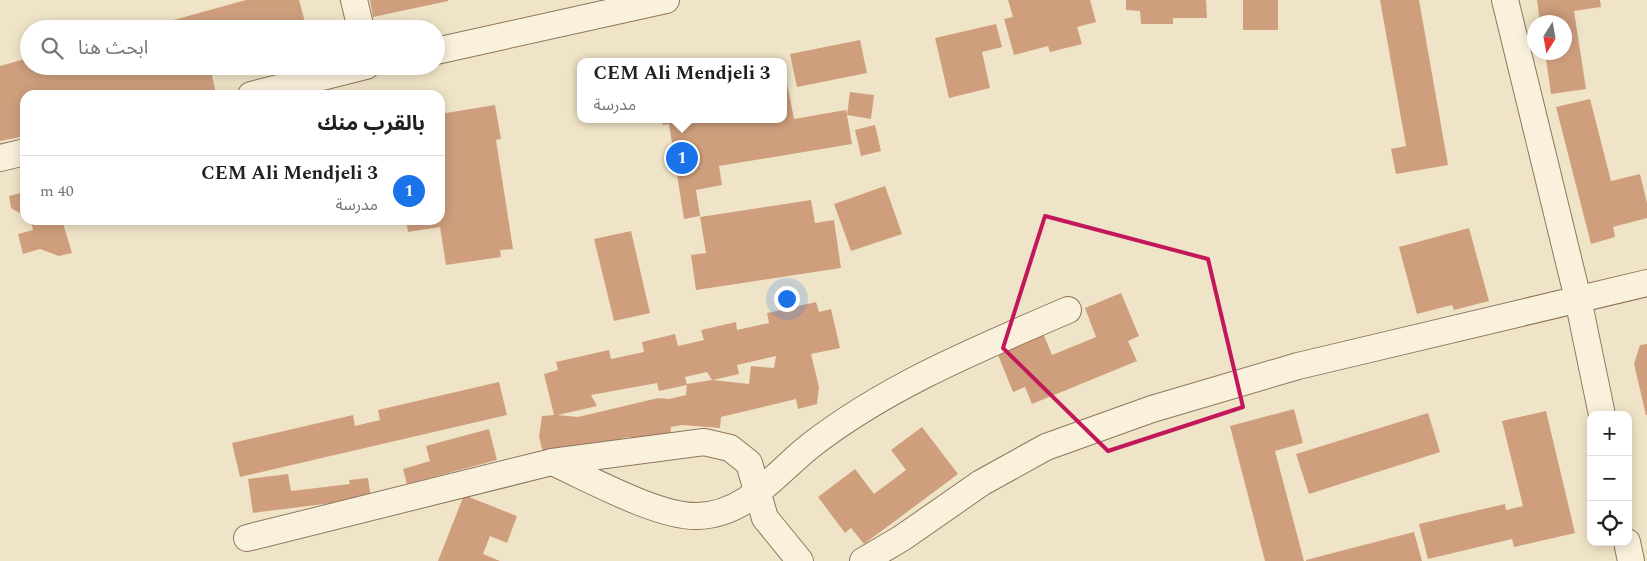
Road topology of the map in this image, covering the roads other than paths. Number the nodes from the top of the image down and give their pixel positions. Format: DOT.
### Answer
graph roads {
  1 [pos="354,0"];
  2 [pos="666,0"];
  3 [pos="1505,0"];
  4 [pos="359,20"];
  5 [pos="445,49"];
  6 [pos="330,75"];
  7 [pos="271,90"];
  8 [pos="20,153"];
  9 [pos="0,158"];
  10 [pos="1647,283"];
  11 [pos="1578,299"];
  12 [pos="1068,310"];
  13 [pos="1601,411"];
  14 [pos="552,462"];
  15 [pos="757,495"];
  16 [pos="247,538"];
  17 [pos="1628,546"];
  18 [pos="800,561"];
  19 [pos="863,561"];
  20 [pos="1631,561"];
  1 -- 4 [label="street"];
  2 -- 5 [label="street"];
  3 -- 11 [label="street"];
  6 -- 7 [label="street"];
  8 -- 9 [label="street"];
  10 -- 11 [label="street"];
  11 -- 13 [label="street"];
  11 -- 19 [label="street"];
  12 -- 15 [label="street"];
  14 -- 15 [label="street"];
  14 -- 15 [label="street"];
  14 -- 16 [label="street"];
  15 -- 18 [label="street"];
  17 -- 20 [label="street"];
}
